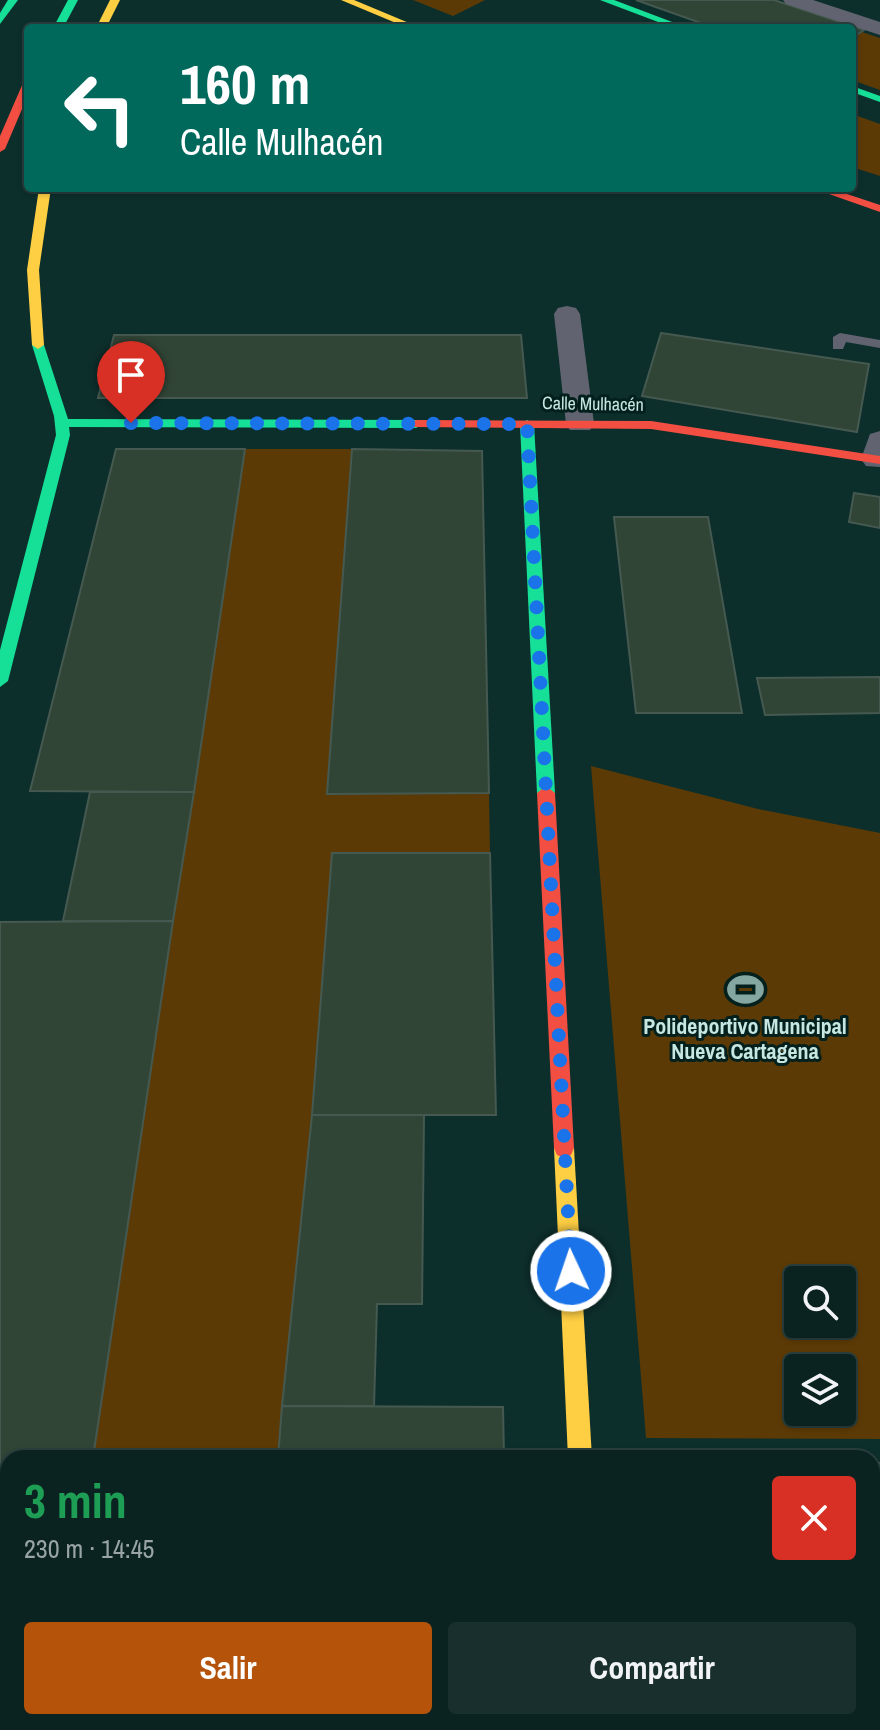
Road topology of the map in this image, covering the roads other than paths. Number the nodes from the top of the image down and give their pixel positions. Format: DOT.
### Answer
graph roads {
  1 [pos="13,0"];
  2 [pos="73,0"];
  3 [pos="115,0"];
  4 [pos="346,0"];
  5 [pos="605,0"];
  6 [pos="793,0"];
  7 [pos="0,21"];
  8 [pos="60,24"];
  9 [pos="103,24"];
  10 [pos="406,24"];
  11 [pos="672,24"];
  12 [pos="880,29"];
  13 [pos="856,90"];
  14 [pos="24,92"];
  15 [pos="880,99"];
  16 [pos="0,149"];
  17 [pos="44,192"];
  18 [pos="830,192"];
  19 [pos="880,209"];
  20 [pos="567,314"];
  21 [pos="880,344"];
  22 [pos="838,346"];
  23 [pos="63,423"];
  24 [pos="527,424"];
  25 [pos="580,424"];
  26 [pos="879,453"];
  27 [pos="0,681"];
  28 [pos="580,1450"];
  1 -- 7 [label="main road"];
  2 -- 8 [label="main road"];
  3 -- 9 [label="main road"];
  4 -- 10 [label="main road"];
  5 -- 11 [label="main road"];
  6 -- 12 [label="street"];
  13 -- 15 [label="main road"];
  14 -- 16 [label="main road"];
  17 -- 23 [label="main road"];
  18 -- 19 [label="main road"];
  20 -- 25 [label="street"];
  21 -- 22 [label="lane"];
  23 -- 24 [label="main road, Calle Mulhacén"];
  23 -- 27 [label="main road"];
  24 -- 25 [label="main road, Calle Mulhacén"];
  24 -- 28 [label="main road"];
  25 -- 26 [label="main road, Calle Mulhacén"];
}
